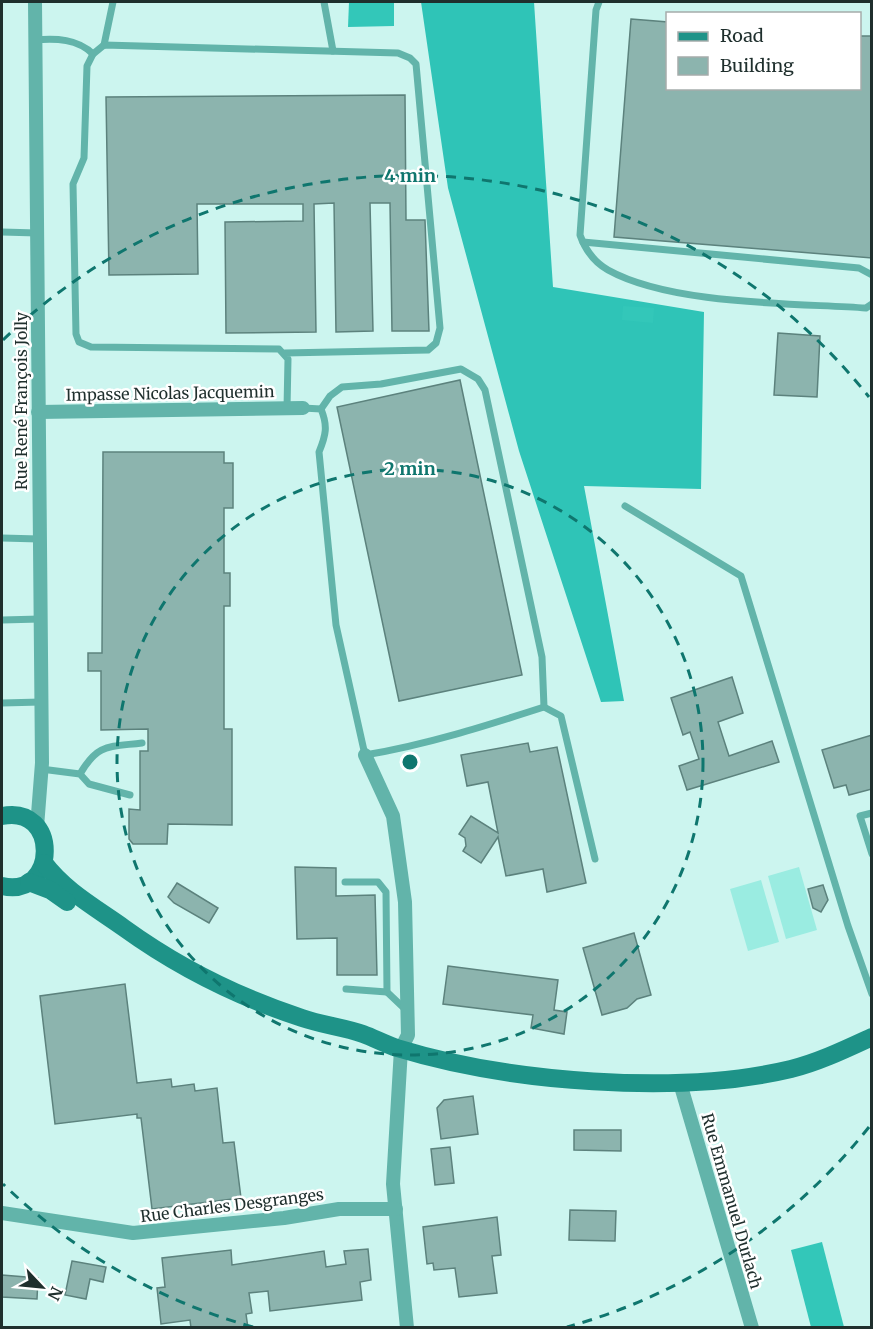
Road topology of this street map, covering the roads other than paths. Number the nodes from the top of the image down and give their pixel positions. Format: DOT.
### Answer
graph roads {
  1 [pos="35,2"];
  2 [pos="114,2"];
  3 [pos="324,2"];
  4 [pos="599,2"];
  5 [pos="35,40"];
  6 [pos="104,45"];
  7 [pos="333,51"];
  8 [pos="93,54"];
  9 [pos="2,232"];
  10 [pos="37,233"];
  11 [pos="583,242"];
  12 [pos="872,275"];
  13 [pos="872,304"];
  14 [pos="285,353"];
  15 [pos="287,408"];
  16 [pos="303,408"];
  17 [pos="321,409"];
  18 [pos="38,412"];
  19 [pos="625,506"];
  20 [pos="2,538"];
  21 [pos="39,539"];
  22 [pos="40,619"];
  23 [pos="2,620"];
  24 [pos="2,702"];
  25 [pos="41,702"];
  26 [pos="544,707"];
  27 [pos="142,743"];
  28 [pos="364,755"];
  29 [pos="41,769"];
  30 [pos="80,774"];
  31 [pos="130,795"];
  32 [pos="38,800"];
  33 [pos="872,813"];
  34 [pos="4,815"];
  35 [pos="37,827"];
  36 [pos="872,854"];
  37 [pos="595,859"];
  38 [pos="44,863"];
  39 [pos="29,882"];
  40 [pos="345,882"];
  41 [pos="2,886"];
  42 [pos="346,988"];
  43 [pos="387,992"];
  44 [pos="872,994"];
  45 [pos="407,1011"];
  46 [pos="872,1037"];
  47 [pos="398,1048"];
  48 [pos="680,1083"];
  49 [pos="396,1209"];
  50 [pos="2,1213"];
  51 [pos="407,1328"];
  52 [pos="752,1328"];
  1 -- 5 [label="street, Rue René François Jolly"];
  2 -- 6 [label="lane"];
  3 -- 7 [label="lane"];
  4 -- 11 [label="lane"];
  5 -- 8 [label="lane"];
  5 -- 10 [label="street, Rue René François Jolly"];
  6 -- 7 [label="lane"];
  6 -- 8 [label="lane"];
  7 -- 14 [label="lane"];
  8 -- 14 [label="lane"];
  9 -- 10 [label="lane"];
  10 -- 18 [label="street, Rue René François Jolly"];
  11 -- 12 [label="lane"];
  11 -- 13 [label="lane"];
  14 -- 15 [label="lane"];
  15 -- 16 [label="street, Impasse Nicolas Jacquemin"];
  15 -- 18 [label="street, Impasse Nicolas Jacquemin"];
  16 -- 17 [label="lane"];
  17 -- 26 [label="lane"];
  17 -- 28 [label="lane"];
  18 -- 21 [label="street, Rue René François Jolly"];
  19 -- 44 [label="lane"];
  20 -- 21 [label="lane"];
  21 -- 22 [label="street, Rue René François Jolly"];
  22 -- 23 [label="lane"];
  22 -- 25 [label="street, Rue René François Jolly"];
  24 -- 25 [label="lane"];
  25 -- 29 [label="street, Rue René François Jolly"];
  26 -- 28 [label="lane"];
  26 -- 37 [label="lane"];
  27 -- 30 [label="lane"];
  28 -- 45 [label="street"];
  29 -- 30 [label="lane"];
  29 -- 32 [label="street, Rue René François Jolly"];
  30 -- 31 [label="lane"];
  32 -- 34 [label="street"];
  32 -- 35 [label="street, Rue René François Jolly"];
  33 -- 36 [label="lane"];
  34 -- 35 [label="street"];
  35 -- 38 [label="street"];
  38 -- 39 [label="street"];
  38 -- 47 [label="street"];
  39 -- 41 [label="street"];
  39 -- 47 [label="street"];
  40 -- 43 [label="lane"];
  42 -- 43 [label="lane"];
  43 -- 45 [label="lane"];
  45 -- 47 [label="street"];
  46 -- 48 [label="street"];
  47 -- 48 [label="street"];
  47 -- 49 [label="street"];
  48 -- 52 [label="street, Rue Emmanuel Durlach"];
  49 -- 50 [label="street, Rue Charles Desgranges"];
  49 -- 51 [label="street"];
}
